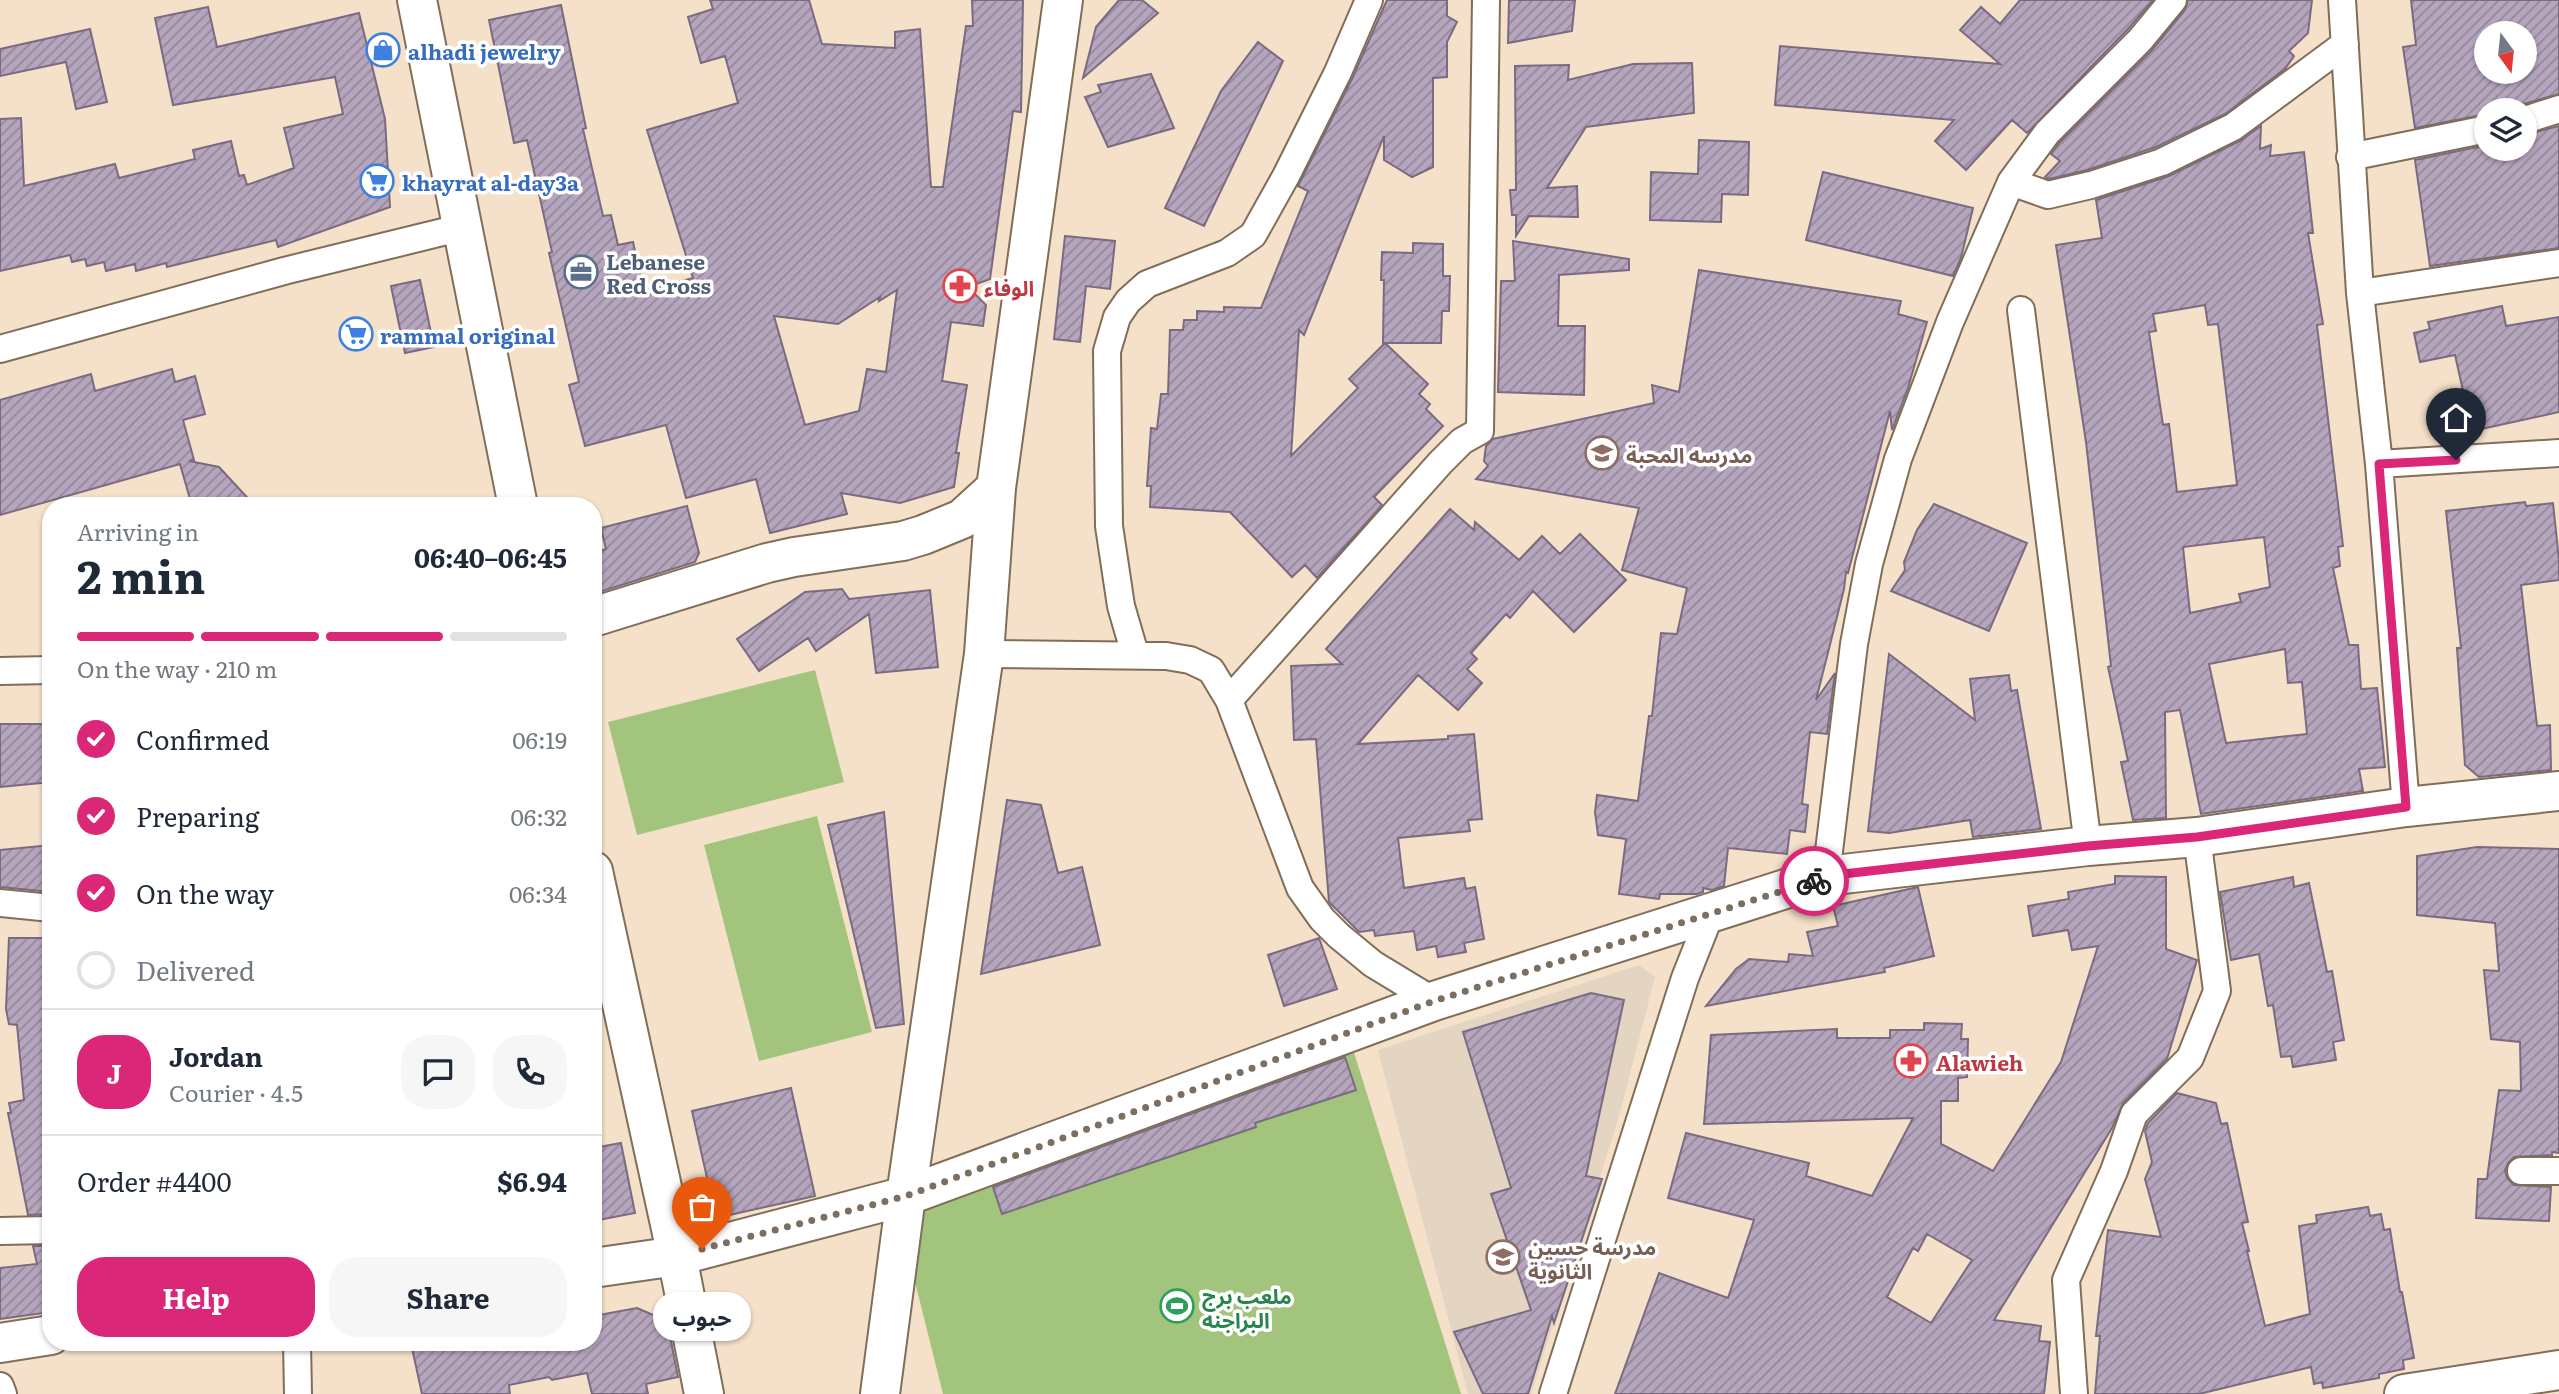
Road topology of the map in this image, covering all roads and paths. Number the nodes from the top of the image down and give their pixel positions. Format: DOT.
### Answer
graph roads {
  1 [pos="417,0"];
  2 [pos="1063,0"];
  3 [pos="1369,0"];
  4 [pos="1486,0"];
  5 [pos="2173,0"];
  6 [pos="2342,0"];
  7 [pos="2345,44"];
  8 [pos="2559,109"];
  9 [pos="2537,116"];
  10 [pos="2474,132"];
  11 [pos="2350,157"];
  12 [pos="2011,182"];
  13 [pos="463,227"];
  14 [pos="2559,263"];
  15 [pos="2360,293"];
  16 [pos="2021,310"];
  17 [pos="0,349"];
  18 [pos="2559,453"];
  19 [pos="2379,464"];
  20 [pos="996,488"];
  21 [pos="516,497"];
  22 [pos="602,614"];
  23 [pos="984,654"];
  24 [pos="1135,654"];
  25 [pos="42,670"];
  26 [pos="0,671"];
  27 [pos="1229,700"];
  28 [pos="2559,791"];
  29 [pos="2406,807"];
  30 [pos="2197,837"];
  31 [pos="2088,846"];
  32 [pos="1826,876"];
  33 [pos="0,903"];
  34 [pos="42,907"];
  35 [pos="602,912"];
  36 [pos="1710,915"];
  37 [pos="1434,1001"];
  38 [pos="2521,1171"];
  39 [pos="2559,1171"];
  40 [pos="906,1196"];
  41 [pos="42,1230"];
  42 [pos="0,1231"];
  43 [pos="677,1256"];
  44 [pos="602,1267"];
  45 [pos="42,1336"];
  46 [pos="1,1340"];
  47 [pos="297,1351"];
  48 [pos="2559,1370"];
  49 [pos="0,1386"];
  50 [pos="3,1394"];
  51 [pos="298,1394"];
  52 [pos="704,1394"];
  53 [pos="880,1394"];
  54 [pos="1553,1394"];
  55 [pos="2074,1394"];
  56 [pos="2404,1394"];
  1 -- 13 [label="street"];
  2 -- 20 [label="street"];
  3 -- 24 [label="street"];
  4 -- 27 [label="street"];
  5 -- 12 [label="street"];
  6 -- 7 [label="street"];
  7 -- 11 [label="street"];
  7 -- 12 [label="street"];
  8 -- 9 [label="street"];
  10 -- 11 [label="street"];
  11 -- 15 [label="street"];
  12 -- 32 [label="street"];
  13 -- 17 [label="street"];
  13 -- 21 [label="street"];
  14 -- 15 [label="street"];
  15 -- 19 [label="street"];
  16 -- 31 [label="street"];
  18 -- 19 [label="street"];
  19 -- 29 [label="street"];
  20 -- 22 [label="street"];
  20 -- 23 [label="street"];
  23 -- 24 [label="street"];
  23 -- 40 [label="street"];
  24 -- 27 [label="street"];
  25 -- 26 [label="street"];
  27 -- 37 [label="street"];
  28 -- 29 [label="street"];
  29 -- 30 [label="street"];
  30 -- 31 [label="street"];
  30 -- 55 [label="street"];
  31 -- 32 [label="street"];
  32 -- 36 [label="street"];
  33 -- 34 [label="street"];
  35 -- 43 [label="street"];
  36 -- 37 [label="street"];
  36 -- 54 [label="street"];
  37 -- 40 [label="street"];
  38 -- 39 [label="street"];
  40 -- 43 [label="street"];
  40 -- 53 [label="street"];
  41 -- 42 [label="street"];
  43 -- 44 [label="street"];
  43 -- 52 [label="street"];
  45 -- 46 [label="street"];
  47 -- 51 [label="street"];
  48 -- 56 [label="street"];
  49 -- 50 [label="street"];
}
